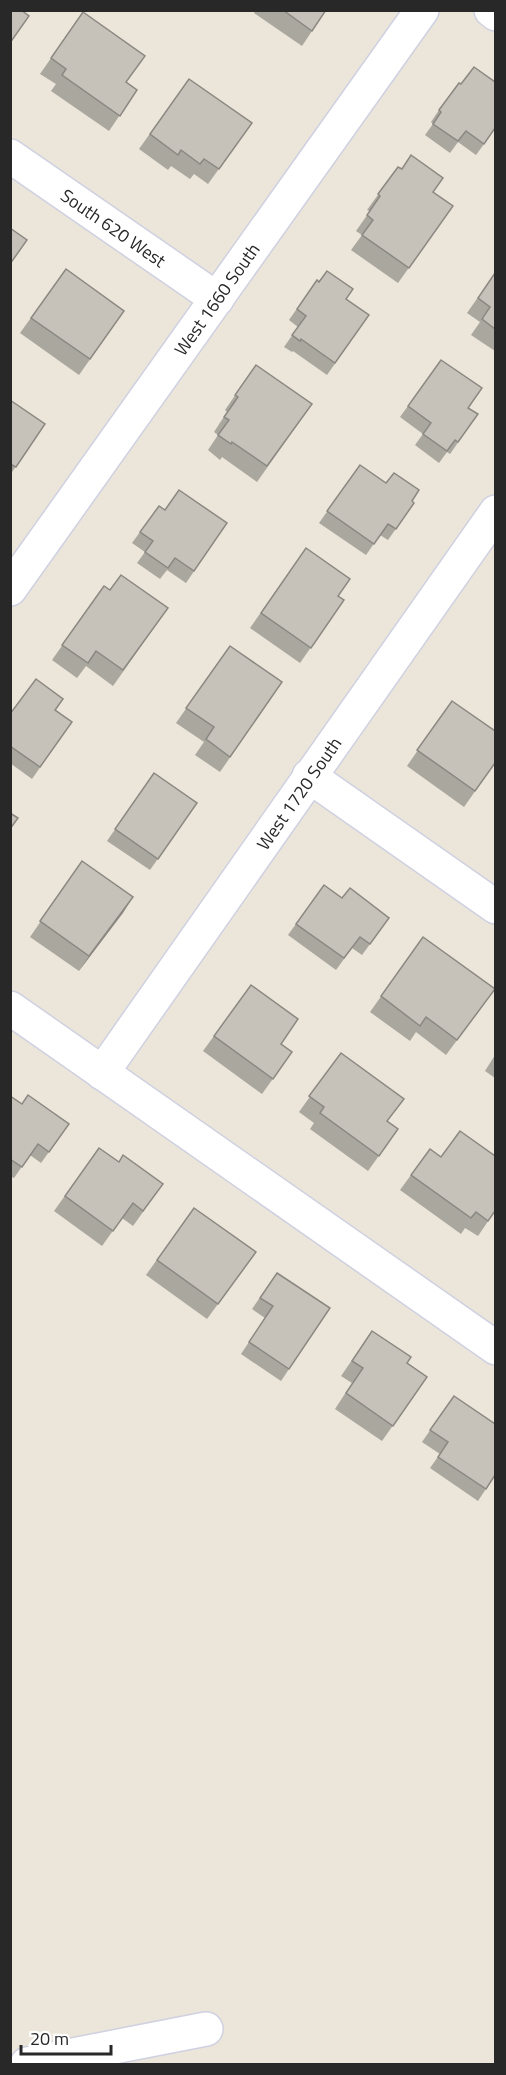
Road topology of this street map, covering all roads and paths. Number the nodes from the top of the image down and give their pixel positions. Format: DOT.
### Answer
graph roads {
  1 [pos="422,10"];
  2 [pos="491,10"];
  3 [pos="495,14"];
  4 [pos="10,156"];
  5 [pos="217,299"];
  6 [pos="495,512"];
  7 [pos="11,587"];
  8 [pos="309,776"];
  9 [pos="495,907"];
  10 [pos="10,1008"];
  11 [pos="102,1073"];
  12 [pos="495,1348"];
  13 [pos="206,2029"];
  14 [pos="27,2064"];
  1 -- 5 [label="street, West 1660 South"];
  2 -- 3 [label="street"];
  4 -- 5 [label="street, South 620 West"];
  5 -- 7 [label="street, West 1660 South"];
  6 -- 8 [label="street, West 1720 South"];
  8 -- 9 [label="street"];
  8 -- 11 [label="street, West 1720 South"];
  10 -- 11 [label="street"];
  11 -- 12 [label="street"];
  13 -- 14 [label="street"];
}
